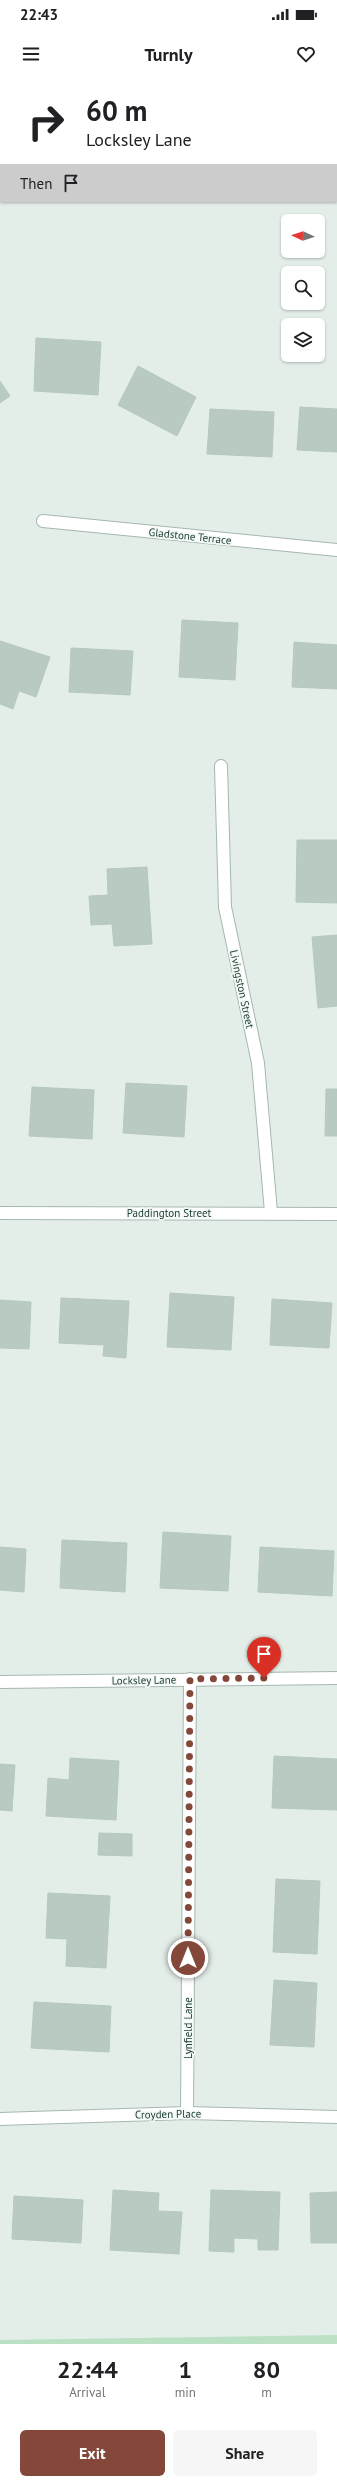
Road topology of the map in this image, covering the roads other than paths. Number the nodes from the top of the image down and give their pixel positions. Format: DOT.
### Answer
graph roads {
  1 [pos="43,521"];
  2 [pos="337,550"];
  3 [pos="221,766"];
  4 [pos="271,1212"];
  5 [pos="0,1213"];
  6 [pos="337,1214"];
  7 [pos="337,1678"];
  8 [pos="190,1679"];
  9 [pos="0,1682"];
  10 [pos="187,2113"];
  11 [pos="337,2117"];
  12 [pos="0,2119"];
  1 -- 2 [label="street, Gladstone Terrace"];
  3 -- 4 [label="street, Livingston Street"];
  4 -- 5 [label="street, Paddington Street"];
  4 -- 6 [label="street, Paddington Street"];
  7 -- 8 [label="street, Locksley Lane"];
  8 -- 9 [label="street, Locksley Lane"];
  8 -- 10 [label="street, Lynfield Lane"];
  10 -- 11 [label="street, Croyden Place"];
  10 -- 12 [label="street, Croyden Place"];
}
